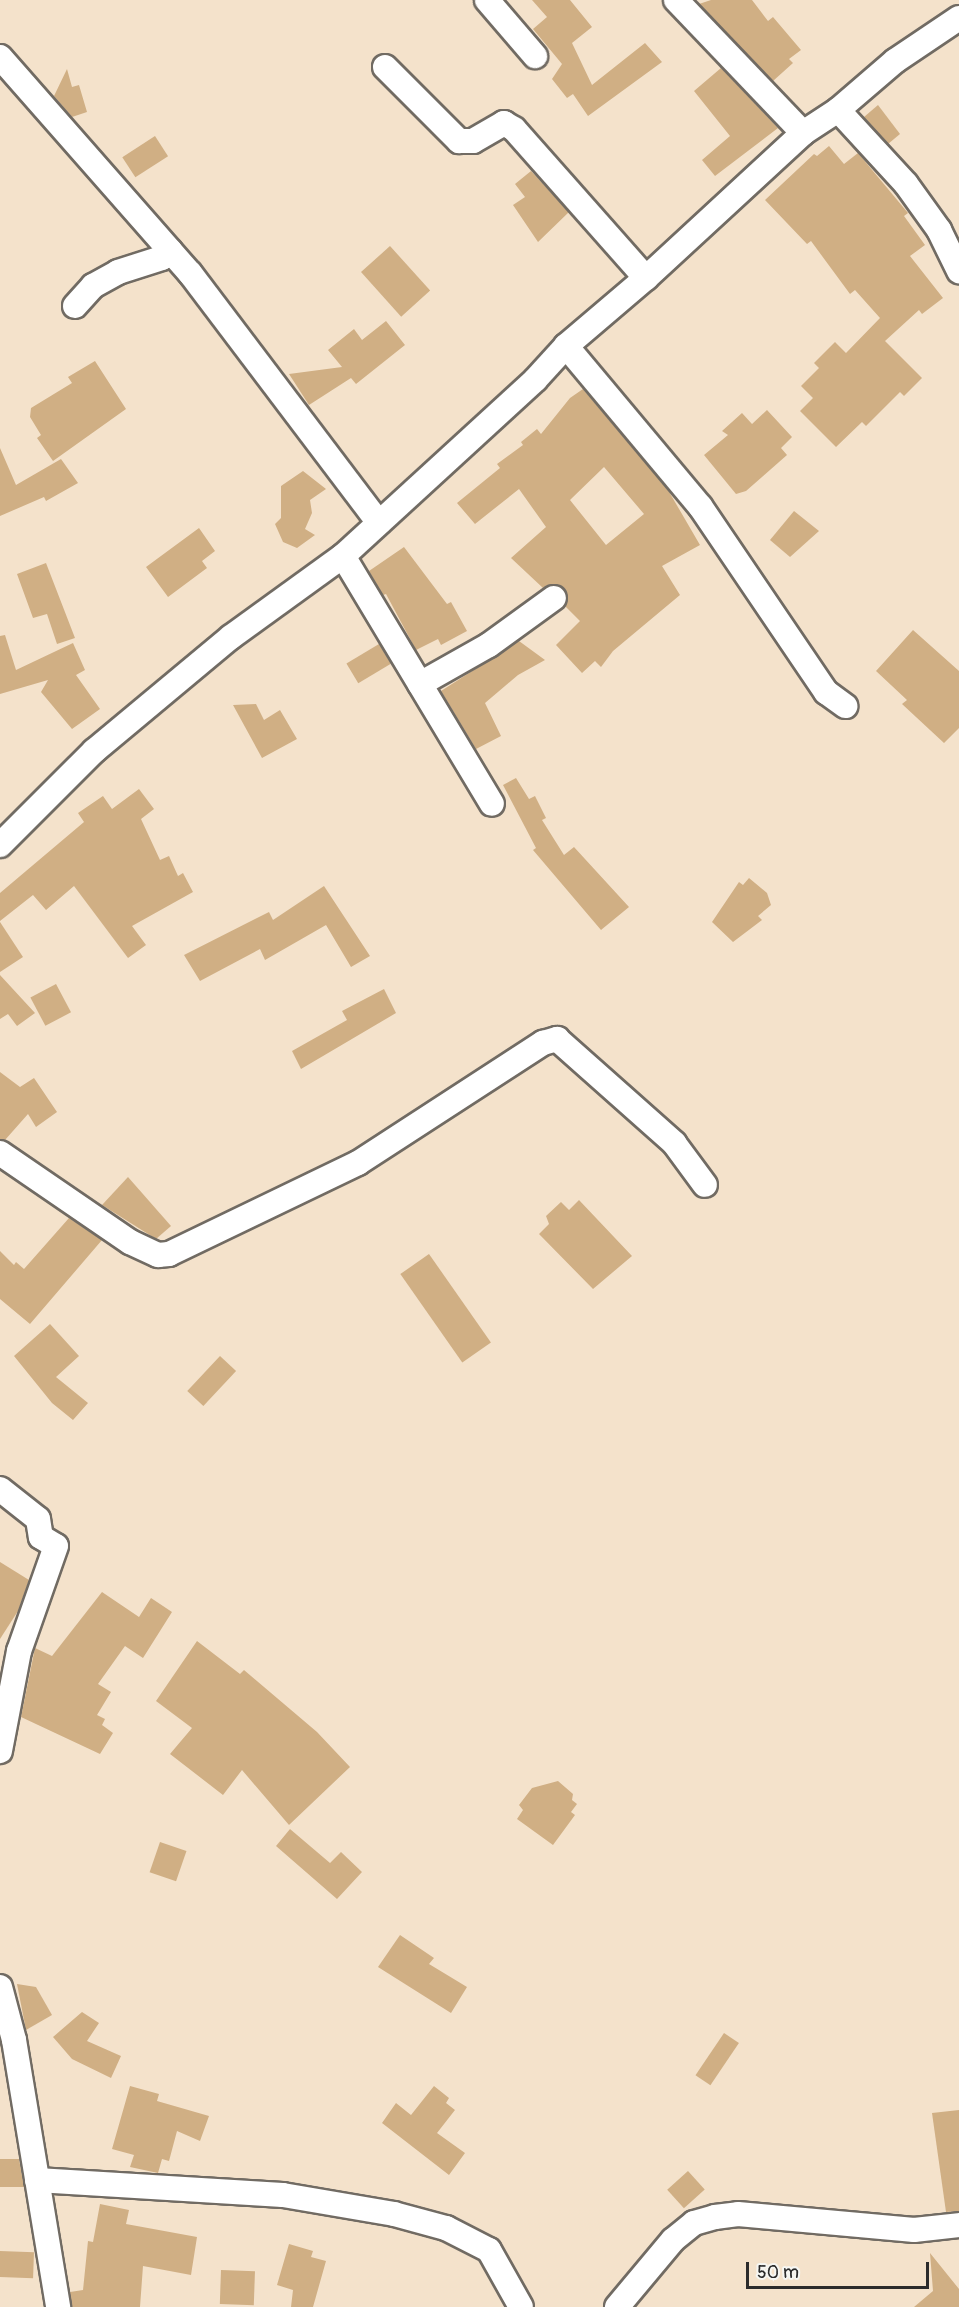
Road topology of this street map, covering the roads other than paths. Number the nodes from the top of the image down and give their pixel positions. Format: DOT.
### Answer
graph roads {
  1 [pos="487,0"];
  2 [pos="676,0"];
  3 [pos="956,27"];
  4 [pos="535,56"];
  5 [pos="0,57"];
  6 [pos="386,67"];
  7 [pos="838,111"];
  8 [pos="803,133"];
  9 [pos="170,251"];
  10 [pos="959,271"];
  11 [pos="646,278"];
  12 [pos="75,306"];
  13 [pos="566,346"];
  14 [pos="379,523"];
  15 [pos="343,556"];
  16 [pos="554,598"];
  17 [pos="420,684"];
  18 [pos="845,706"];
  19 [pos="492,804"];
  20 [pos="0,845"];
  21 [pos="0,1153"];
  22 [pos="705,1185"];
  23 [pos="0,1489"];
  24 [pos="0,1751"];
  25 [pos="0,1987"];
  26 [pos="37,2180"];
  27 [pos="959,2225"];
  28 [pos="58,2307"];
  29 [pos="521,2307"];
  30 [pos="617,2307"];
  1 -- 4 [label="street"];
  2 -- 8 [label="street"];
  3 -- 7 [label="street"];
  5 -- 9 [label="street"];
  6 -- 11 [label="street"];
  7 -- 8 [label="street"];
  7 -- 10 [label="street"];
  8 -- 11 [label="street"];
  9 -- 12 [label="street"];
  9 -- 14 [label="street"];
  11 -- 13 [label="street"];
  13 -- 14 [label="street"];
  13 -- 18 [label="street"];
  14 -- 15 [label="street"];
  15 -- 17 [label="street"];
  15 -- 20 [label="street"];
  16 -- 17 [label="street"];
  17 -- 19 [label="street"];
  21 -- 22 [label="street"];
  23 -- 24 [label="street"];
  25 -- 26 [label="street"];
  26 -- 28 [label="street"];
  26 -- 29 [label="street"];
  27 -- 30 [label="street"];
}
